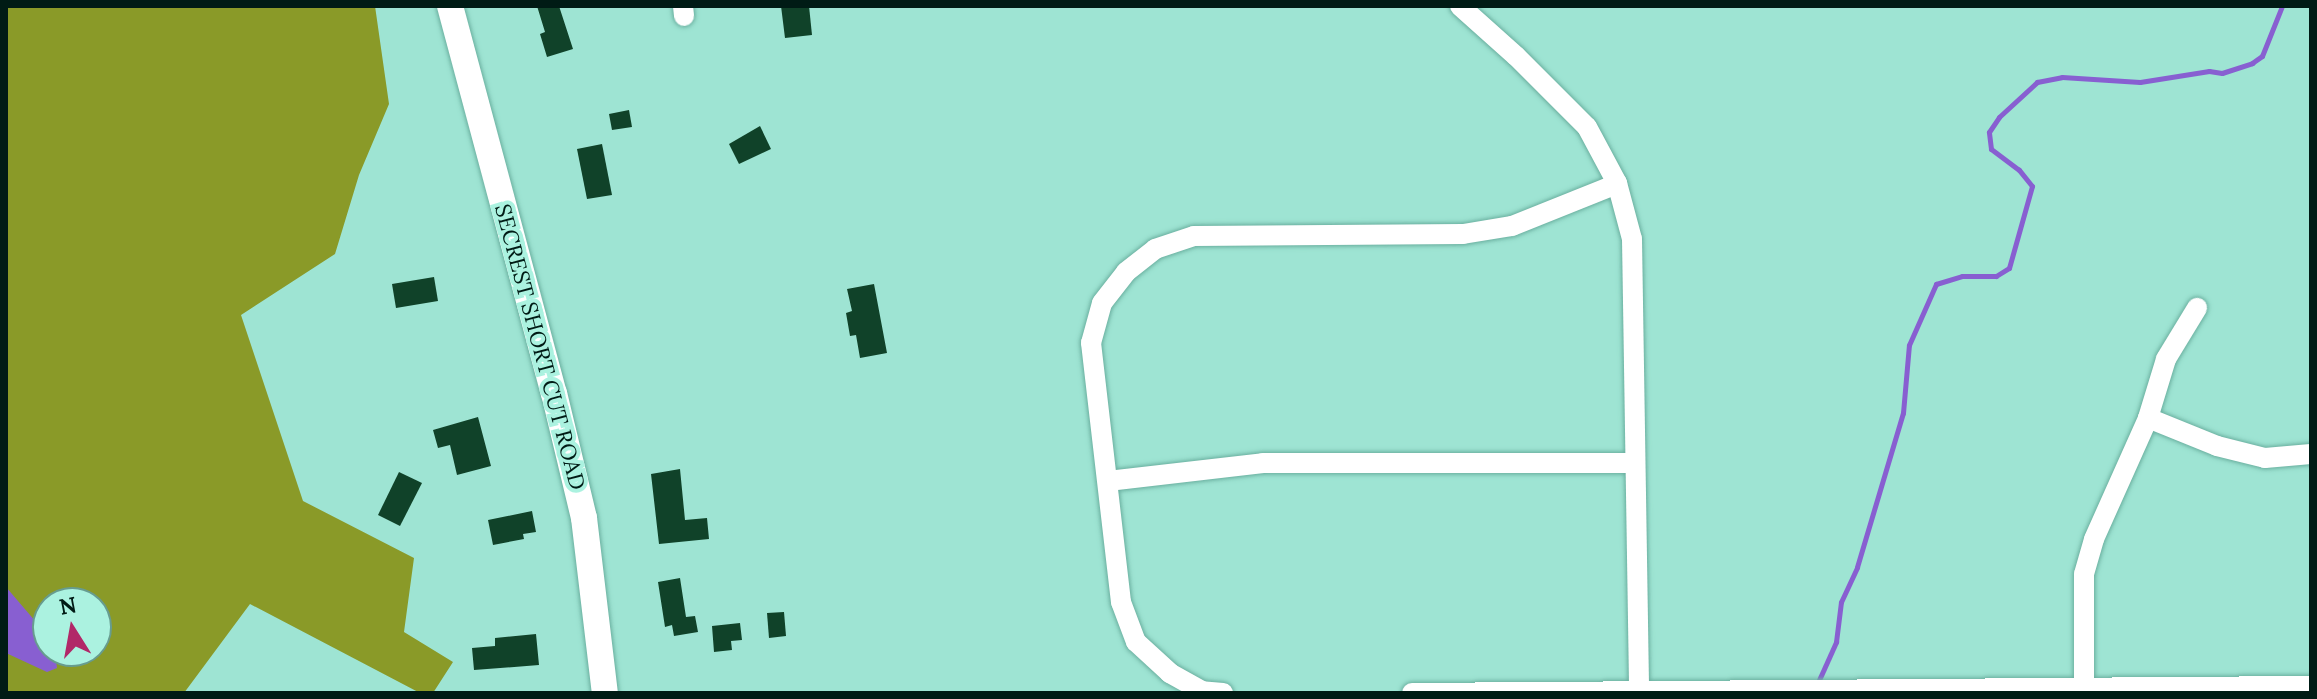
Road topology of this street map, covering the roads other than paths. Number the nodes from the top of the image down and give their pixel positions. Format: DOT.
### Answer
graph roads {
  1 [pos="450,6"];
  2 [pos="1460,6"];
  3 [pos="1617,184"];
  4 [pos="2197,308"];
  5 [pos="2148,418"];
  6 [pos="2311,454"];
  7 [pos="1635,463"];
  8 [pos="1108,481"];
  9 [pos="2084,686"];
  10 [pos="2311,686"];
  11 [pos="1639,690"];
  12 [pos="605,693"];
  13 [pos="1223,693"];
  14 [pos="1412,693"];
  1 -- 12 [label="main road, SECREST SHORT CUT ROAD"];
  2 -- 3 [label="street"];
  3 -- 7 [label="street"];
  3 -- 8 [label="street"];
  4 -- 5 [label="street"];
  5 -- 6 [label="street"];
  5 -- 9 [label="street"];
  7 -- 8 [label="street"];
  7 -- 11 [label="street"];
  8 -- 13 [label="street"];
  9 -- 10 [label="street"];
  9 -- 11 [label="street"];
  11 -- 14 [label="street"];
}
